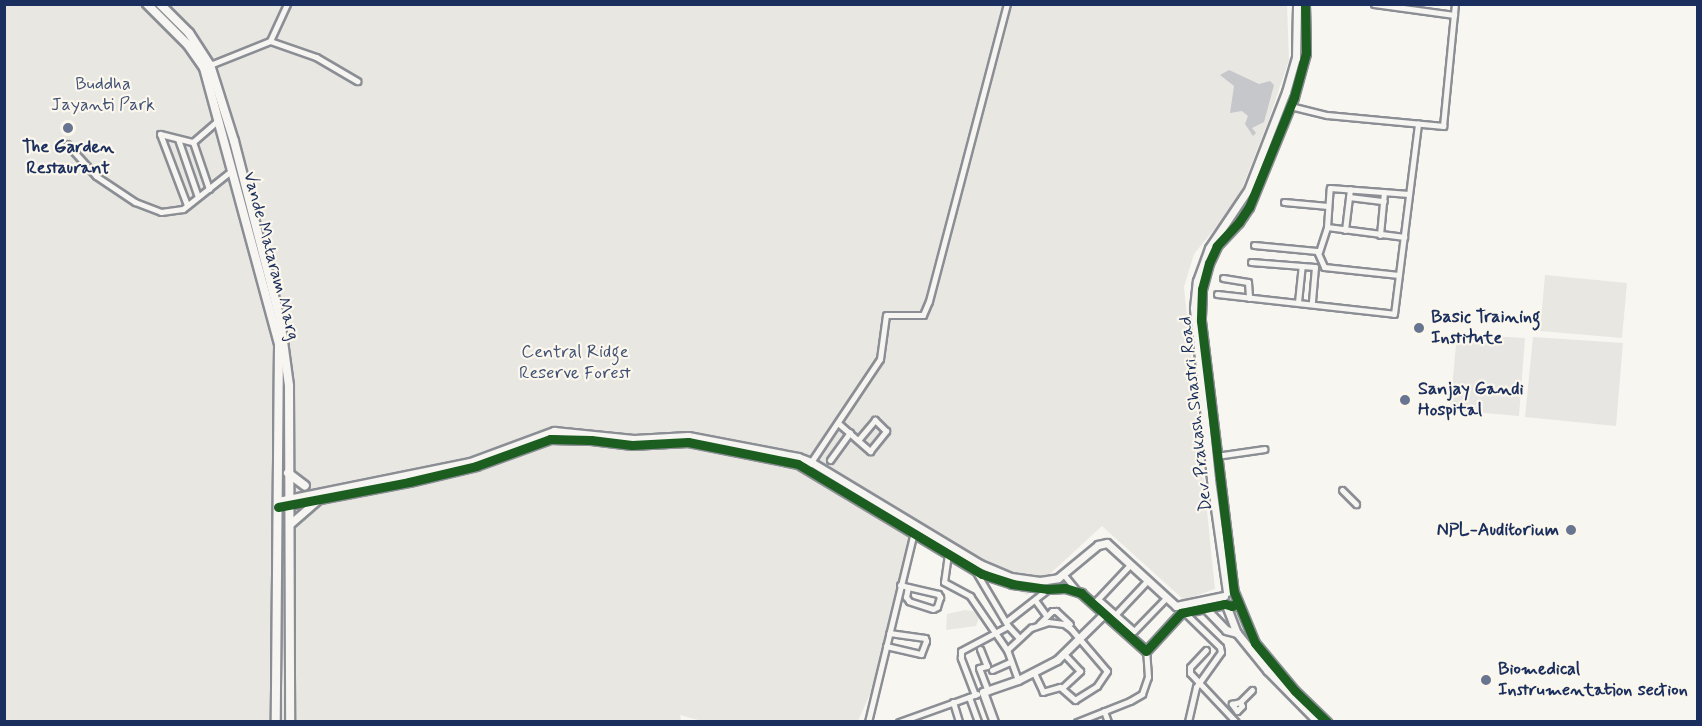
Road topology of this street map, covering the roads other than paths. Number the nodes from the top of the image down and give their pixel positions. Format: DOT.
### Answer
graph roads {
  1 [pos="147,4"];
  2 [pos="160,4"];
  3 [pos="287,4"];
  4 [pos="1007,4"];
  5 [pos="1297,4"];
  6 [pos="1305,4"];
  7 [pos="1374,4"];
  8 [pos="1455,4"];
  9 [pos="1394,5"];
  10 [pos="1454,15"];
  11 [pos="270,41"];
  12 [pos="210,65"];
  13 [pos="357,81"];
  14 [pos="1290,106"];
  15 [pos="218,120"];
  16 [pos="1418,124"];
  17 [pos="178,139"];
  18 [pos="193,142"];
  19 [pos="67,144"];
  20 [pos="231,171"];
  21 [pos="209,189"];
  22 [pos="1350,189"];
  23 [pos="1384,192"];
  24 [pos="1409,194"];
  25 [pos="198,197"];
  26 [pos="1349,197"];
  27 [pos="1383,201"];
  28 [pos="1284,202"];
  29 [pos="187,205"];
  30 [pos="1328,206"];
  31 [pos="1327,227"];
  32 [pos="1345,230"];
  33 [pos="1380,235"];
  34 [pos="1404,237"];
  35 [pos="1254,245"];
  36 [pos="1319,252"];
  37 [pos="1251,261"];
  38 [pos="1302,266"];
  39 [pos="1399,275"];
  40 [pos="1223,278"];
  41 [pos="1217,294"];
  42 [pos="1249,298"];
  43 [pos="1298,302"];
  44 [pos="1312,304"];
  45 [pos="837,423"];
  46 [pos="850,432"];
  47 [pos="858,440"];
  48 [pos="1264,449"];
  49 [pos="1216,456"];
  50 [pos="830,460"];
  51 [pos="809,465"];
  52 [pos="288,473"];
  53 [pos="305,486"];
  54 [pos="1342,490"];
  55 [pos="323,492"];
  56 [pos="317,500"];
  57 [pos="289,502"];
  58 [pos="278,504"];
  59 [pos="1356,504"];
  60 [pos="291,523"];
  61 [pos="914,532"];
  62 [pos="948,554"];
  63 [pos="1128,567"];
  64 [pos="976,571"];
  65 [pos="1064,575"];
  66 [pos="1145,583"];
  67 [pos="900,585"];
  68 [pos="908,587"];
  69 [pos="1048,589"];
  70 [pos="1079,593"];
  71 [pos="1228,596"];
  72 [pos="1035,600"];
  73 [pos="1164,600"];
  74 [pos="1096,602"];
  75 [pos="1238,602"];
  76 [pos="1176,606"];
  77 [pos="1205,608"];
  78 [pos="1182,613"];
  79 [pos="1104,614"];
  80 [pos="1046,615"];
  81 [pos="1115,615"];
  82 [pos="1008,624"];
  83 [pos="1040,624"];
  84 [pos="1071,626"];
  85 [pos="889,633"];
  86 [pos="1237,633"];
  87 [pos="994,634"];
  88 [pos="1019,638"];
  89 [pos="1081,639"];
  90 [pos="886,646"];
  91 [pos="980,649"];
  92 [pos="1007,650"];
  93 [pos="1206,650"];
  94 [pos="1146,651"];
  95 [pos="1064,654"];
  96 [pos="1010,662"];
  97 [pos="992,670"];
  98 [pos="1034,673"];
  99 [pos="1018,680"];
  100 [pos="1198,684"];
  101 [pos="1062,688"];
  102 [pos="1252,690"];
  103 [pos="979,694"];
  104 [pos="953,702"];
  105 [pos="1104,711"];
  106 [pos="1230,715"];
  107 [pos="993,720"];
  108 [pos="871,721"];
  109 [pos="276,722"];
  110 [pos="290,722"];
  111 [pos="899,722"];
  112 [pos="959,722"];
  113 [pos="980,722"];
  114 [pos="1077,722"];
  115 [pos="1108,722"];
  116 [pos="1188,722"];
  117 [pos="1236,722"];
  118 [pos="1318,722"];
  119 [pos="1327,722"];
  1 -- 15 [label="main road, Vande Mataram Marg"];
  2 -- 12 [label="main road, Vande Mataram Marg"];
  3 -- 11 [label="street"];
  4 -- 45 [label="street"];
  5 -- 71 [label="street, Dev Prakash Shastri Road"];
  6 -- 14 [label="street, Dev Prakash Shastri Road"];
  7 -- 9 [label="street"];
  8 -- 10 [label="street"];
  9 -- 10 [label="street"];
  10 -- 16 [label="street"];
  11 -- 12 [label="street"];
  11 -- 13 [label="street"];
  12 -- 52 [label="main road, Vande Mataram Marg"];
  14 -- 16 [label="street"];
  14 -- 49 [label="street, Dev Prakash Shastri Road"];
  15 -- 18 [label="street"];
  15 -- 20 [label="main road, Vande Mataram Marg"];
  16 -- 24 [label="street"];
  17 -- 18 [label="street"];
  17 -- 25 [label="street"];
  17 -- 29 [label="street"];
  18 -- 21 [label="street"];
  19 -- 29 [label="street"];
  20 -- 21 [label="street"];
  20 -- 58 [label="main road, Vande Mataram Marg"];
  21 -- 25 [label="street"];
  22 -- 23 [label="street"];
  22 -- 26 [label="street"];
  22 -- 30 [label="street"];
  23 -- 24 [label="street"];
  23 -- 27 [label="street"];
  24 -- 34 [label="street"];
  25 -- 29 [label="street"];
  26 -- 27 [label="street"];
  26 -- 32 [label="street"];
  27 -- 33 [label="street"];
  28 -- 30 [label="street"];
  30 -- 31 [label="street"];
  31 -- 32 [label="street"];
  31 -- 36 [label="street"];
  32 -- 33 [label="street"];
  33 -- 34 [label="street"];
  34 -- 39 [label="street"];
  35 -- 36 [label="street"];
  36 -- 39 [label="street"];
  37 -- 38 [label="street"];
  38 -- 43 [label="street"];
  38 -- 44 [label="street"];
  39 -- 44 [label="street"];
  40 -- 42 [label="street"];
  41 -- 42 [label="street"];
  42 -- 43 [label="street"];
  43 -- 44 [label="street"];
  45 -- 46 [label="street"];
  45 -- 51 [label="street"];
  46 -- 47 [label="street"];
  46 -- 50 [label="street"];
  47 -- 47 [label="street"];
  48 -- 49 [label="street"];
  49 -- 71 [label="street, Dev Prakash Shastri Road"];
  51 -- 55 [label="street"];
  51 -- 56 [label="street"];
  51 -- 61 [label="street"];
  51 -- 65 [label="street"];
  52 -- 53 [label="main road"];
  52 -- 57 [label="main road, Vande Mataram Marg"];
  53 -- 55 [label="street"];
  54 -- 59 [label="street"];
  55 -- 57 [label="street"];
  56 -- 57 [label="street"];
  56 -- 60 [label="street"];
  57 -- 58 [label="street"];
  57 -- 60 [label="main road, Vande Mataram Marg"];
  58 -- 109 [label="main road, Vande Mataram Marg"];
  60 -- 110 [label="main road, Vande Mataram Marg"];
  61 -- 62 [label="street"];
  61 -- 67 [label="street"];
  62 -- 64 [label="street"];
  62 -- 87 [label="street"];
  63 -- 74 [label="street"];
  64 -- 69 [label="street"];
  64 -- 82 [label="street"];
  65 -- 70 [label="street"];
  65 -- 76 [label="street"];
  66 -- 81 [label="street"];
  67 -- 68 [label="street"];
  67 -- 85 [label="street"];
  68 -- 68 [label="street"];
  69 -- 70 [label="street"];
  69 -- 72 [label="street"];
  70 -- 74 [label="street"];
  71 -- 75 [label="street"];
  71 -- 75 [label="street"];
  71 -- 76 [label="street"];
  71 -- 77 [label="street"];
  71 -- 86 [label="street"];
  72 -- 80 [label="street"];
  72 -- 82 [label="street"];
  73 -- 81 [label="street"];
  74 -- 79 [label="street"];
  74 -- 81 [label="street"];
  75 -- 119 [label="street"];
  76 -- 78 [label="street"];
  77 -- 78 [label="street"];
  77 -- 86 [label="street"];
  78 -- 94 [label="street"];
  78 -- 100 [label="street"];
  79 -- 89 [label="street"];
  79 -- 94 [label="street"];
  80 -- 83 [label="street"];
  80 -- 84 [label="street"];
  82 -- 87 [label="street"];
  82 -- 88 [label="street"];
  83 -- 88 [label="street"];
  83 -- 89 [label="street"];
  85 -- 90 [label="street"];
  85 -- 90 [label="street"];
  86 -- 118 [label="street"];
  87 -- 92 [label="street"];
  87 -- 103 [label="street"];
  88 -- 92 [label="street"];
  89 -- 95 [label="street"];
  89 -- 101 [label="street"];
  90 -- 108 [label="street"];
  91 -- 103 [label="street"];
  92 -- 96 [label="street"];
  93 -- 100 [label="street"];
  94 -- 105 [label="street"];
  95 -- 98 [label="street"];
  95 -- 101 [label="street"];
  96 -- 97 [label="street"];
  96 -- 99 [label="street"];
  98 -- 99 [label="street"];
  98 -- 101 [label="street"];
  99 -- 103 [label="street"];
  100 -- 106 [label="street"];
  100 -- 116 [label="street"];
  102 -- 106 [label="street"];
  103 -- 104 [label="street"];
  103 -- 107 [label="street"];
  103 -- 113 [label="street"];
  104 -- 111 [label="street"];
  104 -- 112 [label="street"];
  105 -- 114 [label="street"];
  105 -- 115 [label="street"];
  106 -- 117 [label="street"];
  107 -- 113 [label="street"];
}
